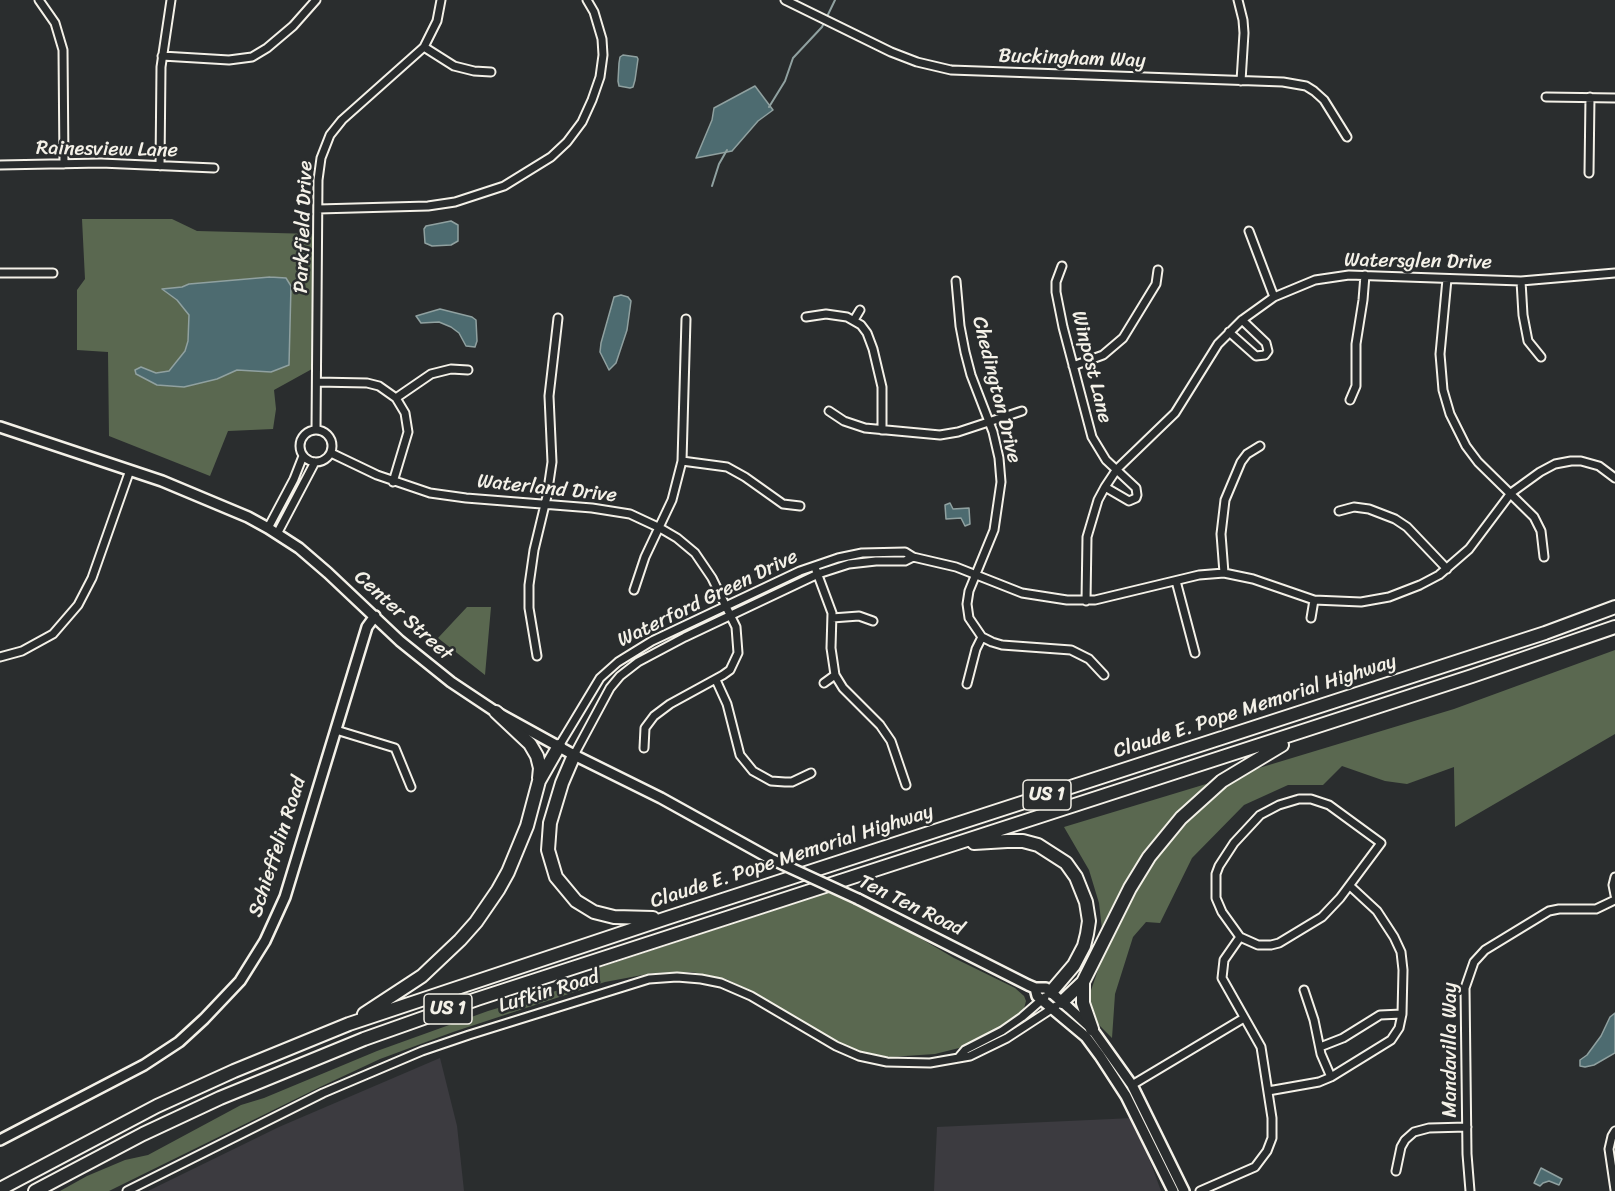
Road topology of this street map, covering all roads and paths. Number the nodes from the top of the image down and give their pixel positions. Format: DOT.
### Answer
graph roads {
  1 [pos="39,0"];
  2 [pos="171,0"];
  3 [pos="316,0"];
  4 [pos="441,0"];
  5 [pos="587,0"];
  6 [pos="785,0"];
  7 [pos="1238,0"];
  8 [pos="424,47"];
  9 [pos="162,56"];
  10 [pos="491,72"];
  11 [pos="1241,81"];
  12 [pos="1546,97"];
  13 [pos="1590,97"];
  14 [pos="1615,98"];
  15 [pos="1347,137"];
  16 [pos="63,164"];
  17 [pos="0,165"];
  18 [pos="160,166"];
  19 [pos="214,168"];
  20 [pos="1589,173"];
  21 [pos="318,209"];
  22 [pos="1249,231"];
  23 [pos="1062,266"];
  24 [pos="1158,270"];
  25 [pos="0,273"];
  26 [pos="53,273"];
  27 [pos="1615,273"];
  28 [pos="1365,275"];
  29 [pos="1447,279"];
  30 [pos="956,280"];
  31 [pos="1521,281"];
  32 [pos="1274,297"];
  33 [pos="860,310"];
  34 [pos="806,317"];
  35 [pos="558,318"];
  36 [pos="686,319"];
  37 [pos="854,320"];
  38 [pos="1242,320"];
  39 [pos="1229,332"];
  40 [pos="1540,357"];
  41 [pos="1073,366"];
  42 [pos="468,370"];
  43 [pos="317,382"];
  44 [pos="396,398"];
  45 [pos="1350,400"];
  46 [pos="830,411"];
  47 [pos="1022,411"];
  48 [pos="989,422"];
  49 [pos="0,427"];
  50 [pos="316,430"];
  51 [pos="882,430"];
  52 [pos="1260,446"];
  53 [pos="331,453"];
  54 [pos="303,456"];
  55 [pos="682,461"];
  56 [pos="315,462"];
  57 [pos="1117,469"];
  58 [pos="130,470"];
  59 [pos="1615,478"];
  60 [pos="393,482"];
  61 [pos="1106,487"];
  62 [pos="1511,493"];
  63 [pos="544,504"];
  64 [pos="800,506"];
  65 [pos="1339,511"];
  66 [pos="268,528"];
  67 [pos="660,528"];
  68 [pos="277,534"];
  69 [pos="913,557"];
  70 [pos="1544,557"];
  71 [pos="814,565"];
  72 [pos="1447,569"];
  73 [pos="1224,573"];
  74 [pos="818,574"];
  75 [pos="976,575"];
  76 [pos="1176,580"];
  77 [pos="634,590"];
  78 [pos="1314,600"];
  79 [pos="1086,601"];
  80 [pos="726,607"];
  81 [pos="1615,607"];
  82 [pos="731,615"];
  83 [pos="375,616"];
  84 [pos="832,618"];
  85 [pos="1311,618"];
  86 [pos="873,621"];
  87 [pos="1615,627"];
  88 [pos="982,638"];
  89 [pos="1194,653"];
  90 [pos="537,656"];
  91 [pos="0,657"];
  92 [pos="835,675"];
  93 [pos="1104,675"];
  94 [pos="716,680"];
  95 [pos="824,683"];
  96 [pos="967,684"];
  97 [pos="496,712"];
  98 [pos="336,730"];
  99 [pos="1309,730"];
  100 [pos="559,746"];
  101 [pos="644,748"];
  102 [pos="574,755"];
  103 [pos="811,773"];
  104 [pos="539,781"];
  105 [pos="906,785"];
  106 [pos="411,787"];
  107 [pos="958,844"];
  108 [pos="771,859"];
  109 [pos="1615,877"];
  110 [pos="1350,886"];
  111 [pos="1615,895"];
  112 [pos="1615,900"];
  113 [pos="667,918"];
  114 [pos="1240,937"];
  115 [pos="1083,981"];
  116 [pos="1304,990"];
  117 [pos="1046,996"];
  118 [pos="1057,1005"];
  119 [pos="1402,1014"];
  120 [pos="1244,1018"];
  121 [pos="349,1024"];
  122 [pos="1092,1029"];
  123 [pos="1320,1047"];
  124 [pos="959,1057"];
  125 [pos="1331,1077"];
  126 [pos="1132,1085"];
  127 [pos="1268,1091"];
  128 [pos="1467,1127"];
  129 [pos="1615,1131"];
  130 [pos="1,1138"];
  131 [pos="1396,1171"];
  132 [pos="1614,1174"];
  133 [pos="0,1188"];
  134 [pos="1615,1190"];
  135 [pos="35,1191"];
  136 [pos="127,1191"];
  137 [pos="1173,1191"];
  138 [pos="1184,1191"];
  139 [pos="1200,1191"];
  140 [pos="1470,1191"];
  1 -- 16 [label="street"];
  2 -- 9 [label="street"];
  3 -- 9 [label="street"];
  4 -- 8 [label="street, Parkfield Drive"];
  5 -- 21 [label="street"];
  6 -- 11 [label="street, Buckingham Way"];
  7 -- 11 [label="street"];
  8 -- 10 [label="street"];
  8 -- 21 [label="street, Parkfield Drive"];
  9 -- 18 [label="street"];
  11 -- 15 [label="street, Buckingham Way"];
  12 -- 13 [label="street"];
  13 -- 14 [label="street"];
  13 -- 20 [label="street"];
  16 -- 17 [label="street, Rainesview Lane"];
  16 -- 18 [label="street, Rainesview Lane"];
  18 -- 19 [label="street, Rainesview Lane"];
  21 -- 43 [label="street, Parkfield Drive"];
  22 -- 32 [label="street"];
  23 -- 41 [label="street, Winpost Lane"];
  24 -- 41 [label="street"];
  25 -- 26 [label="street"];
  27 -- 31 [label="street, Watersglen Drive"];
  28 -- 29 [label="street, Watersglen Drive"];
  28 -- 32 [label="street, Watersglen Drive"];
  28 -- 45 [label="street"];
  29 -- 31 [label="street, Watersglen Drive"];
  29 -- 62 [label="street"];
  30 -- 48 [label="street, Chedington Drive"];
  31 -- 40 [label="street"];
  32 -- 38 [label="street, Watersglen Drive"];
  33 -- 37 [label="street"];
  34 -- 37 [label="street"];
  35 -- 63 [label="street"];
  36 -- 55 [label="street"];
  37 -- 51 [label="street"];
  38 -- 39 [label="street, Watersglen Drive"];
  38 -- 39 [label="street"];
  39 -- 57 [label="street, Watersglen Drive"];
  41 -- 57 [label="street, Winpost Lane"];
  42 -- 44 [label="street"];
  43 -- 44 [label="street"];
  43 -- 50 [label="street, Parkfield Drive"];
  44 -- 60 [label="street"];
  46 -- 51 [label="street"];
  47 -- 48 [label="street"];
  48 -- 51 [label="street"];
  48 -- 75 [label="street, Chedington Drive"];
  49 -- 58 [label="main road, Center Street"];
  50 -- 53 [label="street"];
  50 -- 54 [label="street"];
  52 -- 73 [label="street"];
  53 -- 56 [label="street"];
  53 -- 60 [label="street, Waterland Drive"];
  54 -- 56 [label="street"];
  54 -- 66 [label="street"];
  55 -- 64 [label="street"];
  55 -- 67 [label="street"];
  56 -- 68 [label="street"];
  57 -- 61 [label="street, Watersglen Drive"];
  57 -- 61 [label="street, Winpost Lane"];
  58 -- 66 [label="main road, Center Street"];
  58 -- 91 [label="street"];
  59 -- 62 [label="street, Waterford Green Drive"];
  60 -- 63 [label="street, Waterland Drive"];
  61 -- 79 [label="street, Watersglen Drive"];
  62 -- 70 [label="street"];
  62 -- 72 [label="street, Waterford Green Drive"];
  63 -- 67 [label="street, Waterland Drive"];
  63 -- 90 [label="street"];
  65 -- 72 [label="street"];
  66 -- 68 [label="main road, Center Street"];
  67 -- 77 [label="street"];
  67 -- 80 [label="street, Waterland Drive"];
  68 -- 83 [label="main road, Center Street"];
  69 -- 71 [label="street, Waterford Green Drive"];
  69 -- 74 [label="street, Waterford Green Drive"];
  69 -- 75 [label="street, Waterford Green Drive"];
  71 -- 74 [label="street"];
  71 -- 80 [label="street, Waterford Green Drive"];
  72 -- 78 [label="street, Waterford Green Drive"];
  73 -- 76 [label="street, Waterford Green Drive"];
  73 -- 78 [label="street, Waterford Green Drive"];
  74 -- 82 [label="street, Waterford Green Drive"];
  74 -- 84 [label="street"];
  75 -- 79 [label="street, Waterford Green Drive"];
  75 -- 88 [label="street, Chedington Drive"];
  76 -- 79 [label="street, Waterford Green Drive"];
  76 -- 89 [label="street"];
  78 -- 85 [label="street"];
  80 -- 82 [label="street, Waterland Drive"];
  80 -- 100 [label="street, Waterford Green Drive"];
  81 -- 113 [label="highway, Claude E. Pope Memorial Highway / US 1"];
  82 -- 94 [label="street, Waterland Drive"];
  82 -- 102 [label="street, Waterford Green Drive"];
  83 -- 97 [label="main road, Center Street"];
  83 -- 98 [label="main road, Schieffelin Road"];
  84 -- 86 [label="street"];
  84 -- 92 [label="street"];
  87 -- 99 [label="highway, Claude E. Pope Memorial Highway / US 1"];
  88 -- 93 [label="street"];
  88 -- 96 [label="street"];
  92 -- 95 [label="street"];
  92 -- 105 [label="street"];
  94 -- 101 [label="street"];
  94 -- 103 [label="street"];
  97 -- 100 [label="main road, Center Street"];
  97 -- 104 [label="highway"];
  98 -- 106 [label="street"];
  98 -- 130 [label="main road, Schieffelin Road"];
  99 -- 107 [label="highway, Claude E. Pope Memorial Highway / US 1"];
  99 -- 115 [label="highway"];
  100 -- 102 [label="main road, Center Street"];
  100 -- 104 [label="highway"];
  102 -- 108 [label="main road, Center Street"];
  102 -- 113 [label="highway"];
  104 -- 121 [label="highway"];
  107 -- 117 [label="highway"];
  107 -- 135 [label="highway, Claude E. Pope Memorial Highway / US 1"];
  108 -- 117 [label="main road, Ten Ten Road, bridge"];
  109 -- 111 [label="street"];
  110 -- 114 [label="street"];
  110 -- 114 [label="street"];
  110 -- 119 [label="street"];
  112 -- 128 [label="street, Mandavilla Way"];
  113 -- 121 [label="highway, Claude E. Pope Memorial Highway / US 1"];
  114 -- 120 [label="street"];
  115 -- 118 [label="highway"];
  115 -- 122 [label="highway"];
  116 -- 123 [label="street"];
  117 -- 118 [label="main road, Ten Ten Road"];
  117 -- 124 [label="street, Lufkin Road"];
  118 -- 122 [label="main road, Ten Ten Road"];
  118 -- 124 [label="street, Lufkin Road"];
  118 -- 137 [label="main road, Ten Ten Road"];
  119 -- 123 [label="street"];
  119 -- 125 [label="street"];
  120 -- 126 [label="street"];
  120 -- 127 [label="street"];
  121 -- 133 [label="highway, Claude E. Pope Memorial Highway / US 1"];
  122 -- 126 [label="main road, Ten Ten Road"];
  123 -- 125 [label="street"];
  124 -- 136 [label="street, Lufkin Road"];
  125 -- 127 [label="street"];
  126 -- 138 [label="main road, Ten Ten Road"];
  127 -- 139 [label="street"];
  128 -- 131 [label="street"];
  128 -- 140 [label="street, Mandavilla Way"];
  129 -- 132 [label="street"];
  132 -- 134 [label="street"];
}
